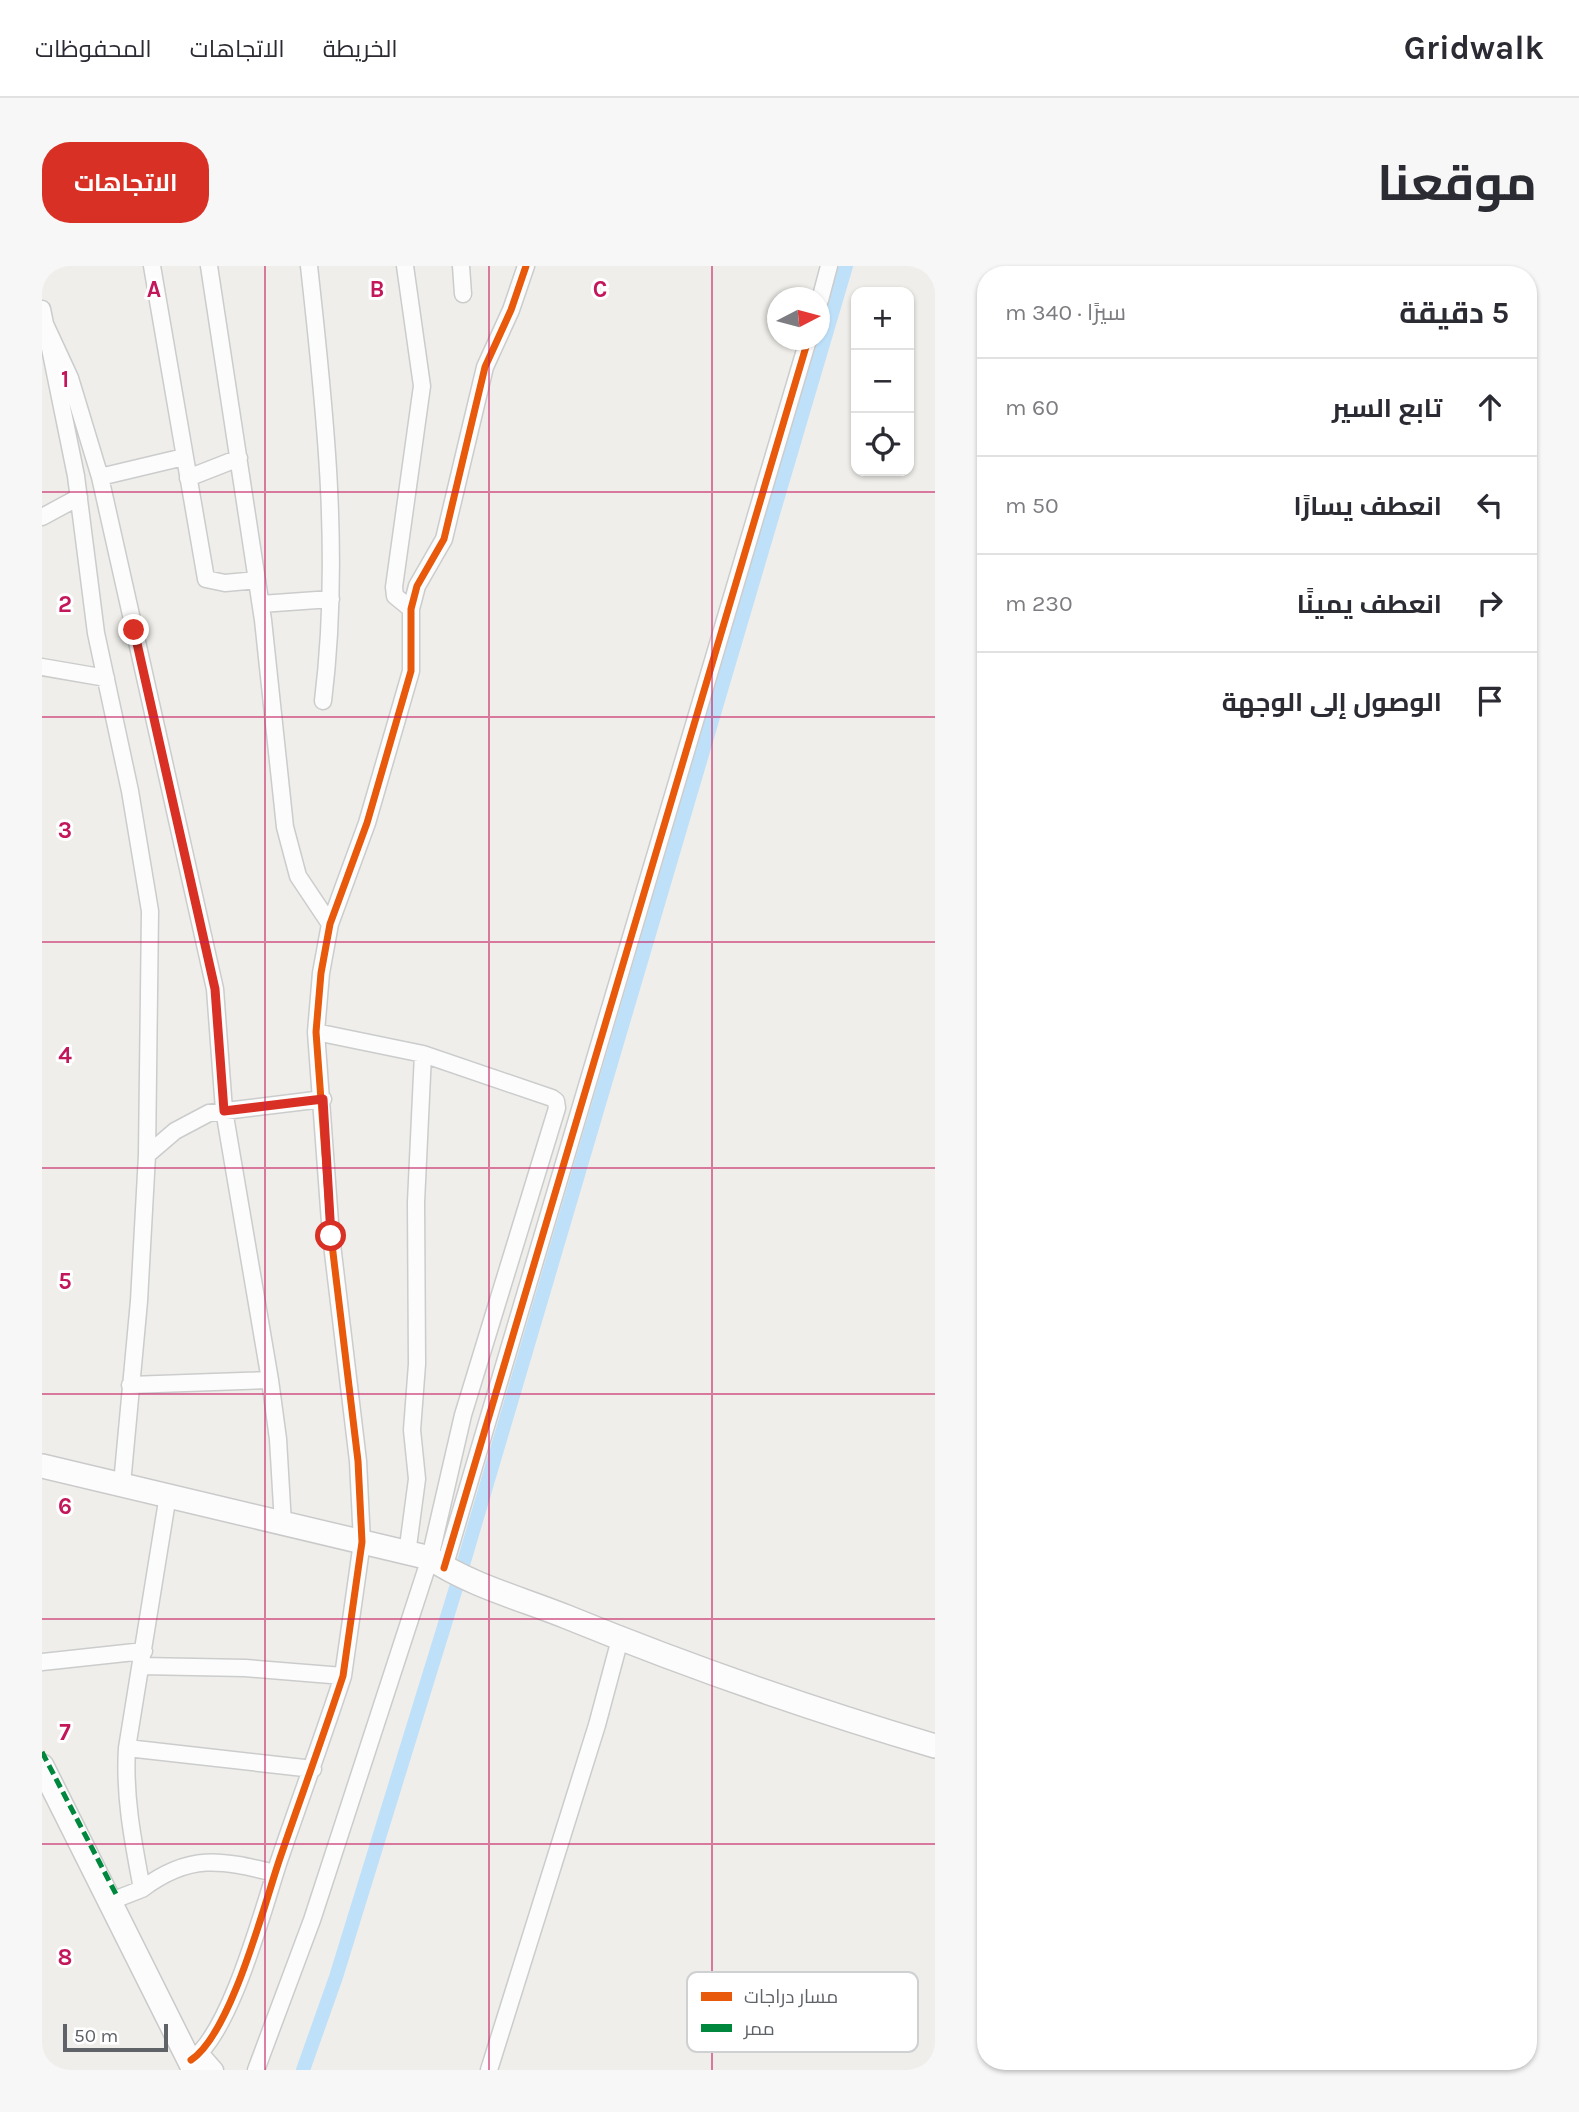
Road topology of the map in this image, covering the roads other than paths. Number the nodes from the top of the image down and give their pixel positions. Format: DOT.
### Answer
graph roads {
  1 [pos="152,266"];
  2 [pos="209,266"];
  3 [pos="309,266"];
  4 [pos="405,266"];
  5 [pos="461,266"];
  6 [pos="526,266"];
  7 [pos="829,266"];
  8 [pos="823,287"];
  9 [pos="463,294"];
  10 [pos="44,317"];
  11 [pos="805,350"];
  12 [pos="184,457"];
  13 [pos="239,458"];
  14 [pos="100,477"];
  15 [pos="188,478"];
  16 [pos="79,497"];
  17 [pos="42,517"];
  18 [pos="257,580"];
  19 [pos="331,599"];
  20 [pos="261,604"];
  21 [pos="411,609"];
  22 [pos="42,667"];
  23 [pos="106,678"];
  24 [pos="324,701"];
  25 [pos="330,924"];
  26 [pos="316,1032"];
  27 [pos="423,1054"];
  28 [pos="323,1099"];
  29 [pos="224,1111"];
  30 [pos="147,1156"];
  31 [pos="270,1380"];
  32 [pos="130,1385"];
  33 [pos="42,1466"];
  34 [pos="122,1484"];
  35 [pos="168,1495"];
  36 [pos="283,1524"];
  37 [pos="362,1542"];
  38 [pos="427,1560"];
  39 [pos="620,1639"];
  40 [pos="143,1658"];
  41 [pos="42,1662"];
  42 [pos="343,1676"];
  43 [pos="935,1745"];
  44 [pos="127,1748"];
  45 [pos="42,1766"];
  46 [pos="313,1769"];
  47 [pos="275,1872"];
  48 [pos="142,1889"];
  49 [pos="111,1901"];
  50 [pos="195,2061"];
  51 [pos="215,2070"];
  52 [pos="256,2070"];
  53 [pos="489,2070"];
  1 -- 12 [label="street"];
  2 -- 13 [label="street"];
  3 -- 19 [label="street"];
  4 -- 21 [label="street"];
  5 -- 9 [label="street"];
  6 -- 21 [label="street"];
  7 -- 8 [label="street"];
  10 -- 14 [label="street"];
  10 -- 16 [label="street"];
  11 -- 38 [label="street"];
  12 -- 14 [label="street"];
  12 -- 15 [label="street"];
  13 -- 15 [label="street"];
  13 -- 18 [label="street"];
  14 -- 29 [label="street"];
  15 -- 18 [label="street"];
  16 -- 17 [label="street"];
  16 -- 23 [label="street"];
  18 -- 20 [label="street"];
  19 -- 20 [label="street"];
  19 -- 24 [label="street"];
  20 -- 25 [label="street"];
  21 -- 25 [label="street"];
  22 -- 23 [label="street"];
  23 -- 30 [label="street"];
  25 -- 26 [label="street"];
  26 -- 27 [label="street"];
  26 -- 28 [label="street"];
  27 -- 38 [label="street"];
  27 -- 38 [label="street"];
  28 -- 29 [label="street"];
  28 -- 37 [label="street"];
  29 -- 30 [label="street"];
  29 -- 31 [label="street"];
  30 -- 32 [label="street"];
  31 -- 32 [label="street"];
  31 -- 36 [label="street"];
  32 -- 34 [label="street"];
  33 -- 34 [label="street"];
  34 -- 35 [label="street"];
  35 -- 36 [label="street"];
  35 -- 40 [label="street"];
  36 -- 37 [label="street"];
  37 -- 38 [label="street"];
  37 -- 42 [label="street"];
  38 -- 39 [label="street"];
  38 -- 52 [label="street"];
  39 -- 43 [label="street"];
  39 -- 53 [label="street"];
  40 -- 41 [label="street"];
  40 -- 42 [label="street"];
  40 -- 44 [label="street"];
  42 -- 46 [label="street"];
  44 -- 46 [label="street"];
  44 -- 48 [label="street"];
  45 -- 49 [label="street"];
  46 -- 47 [label="street"];
  47 -- 48 [label="street"];
  47 -- 50 [label="street"];
  48 -- 49 [label="street"];
  49 -- 50 [label="street"];
  50 -- 51 [label="street"];
}
